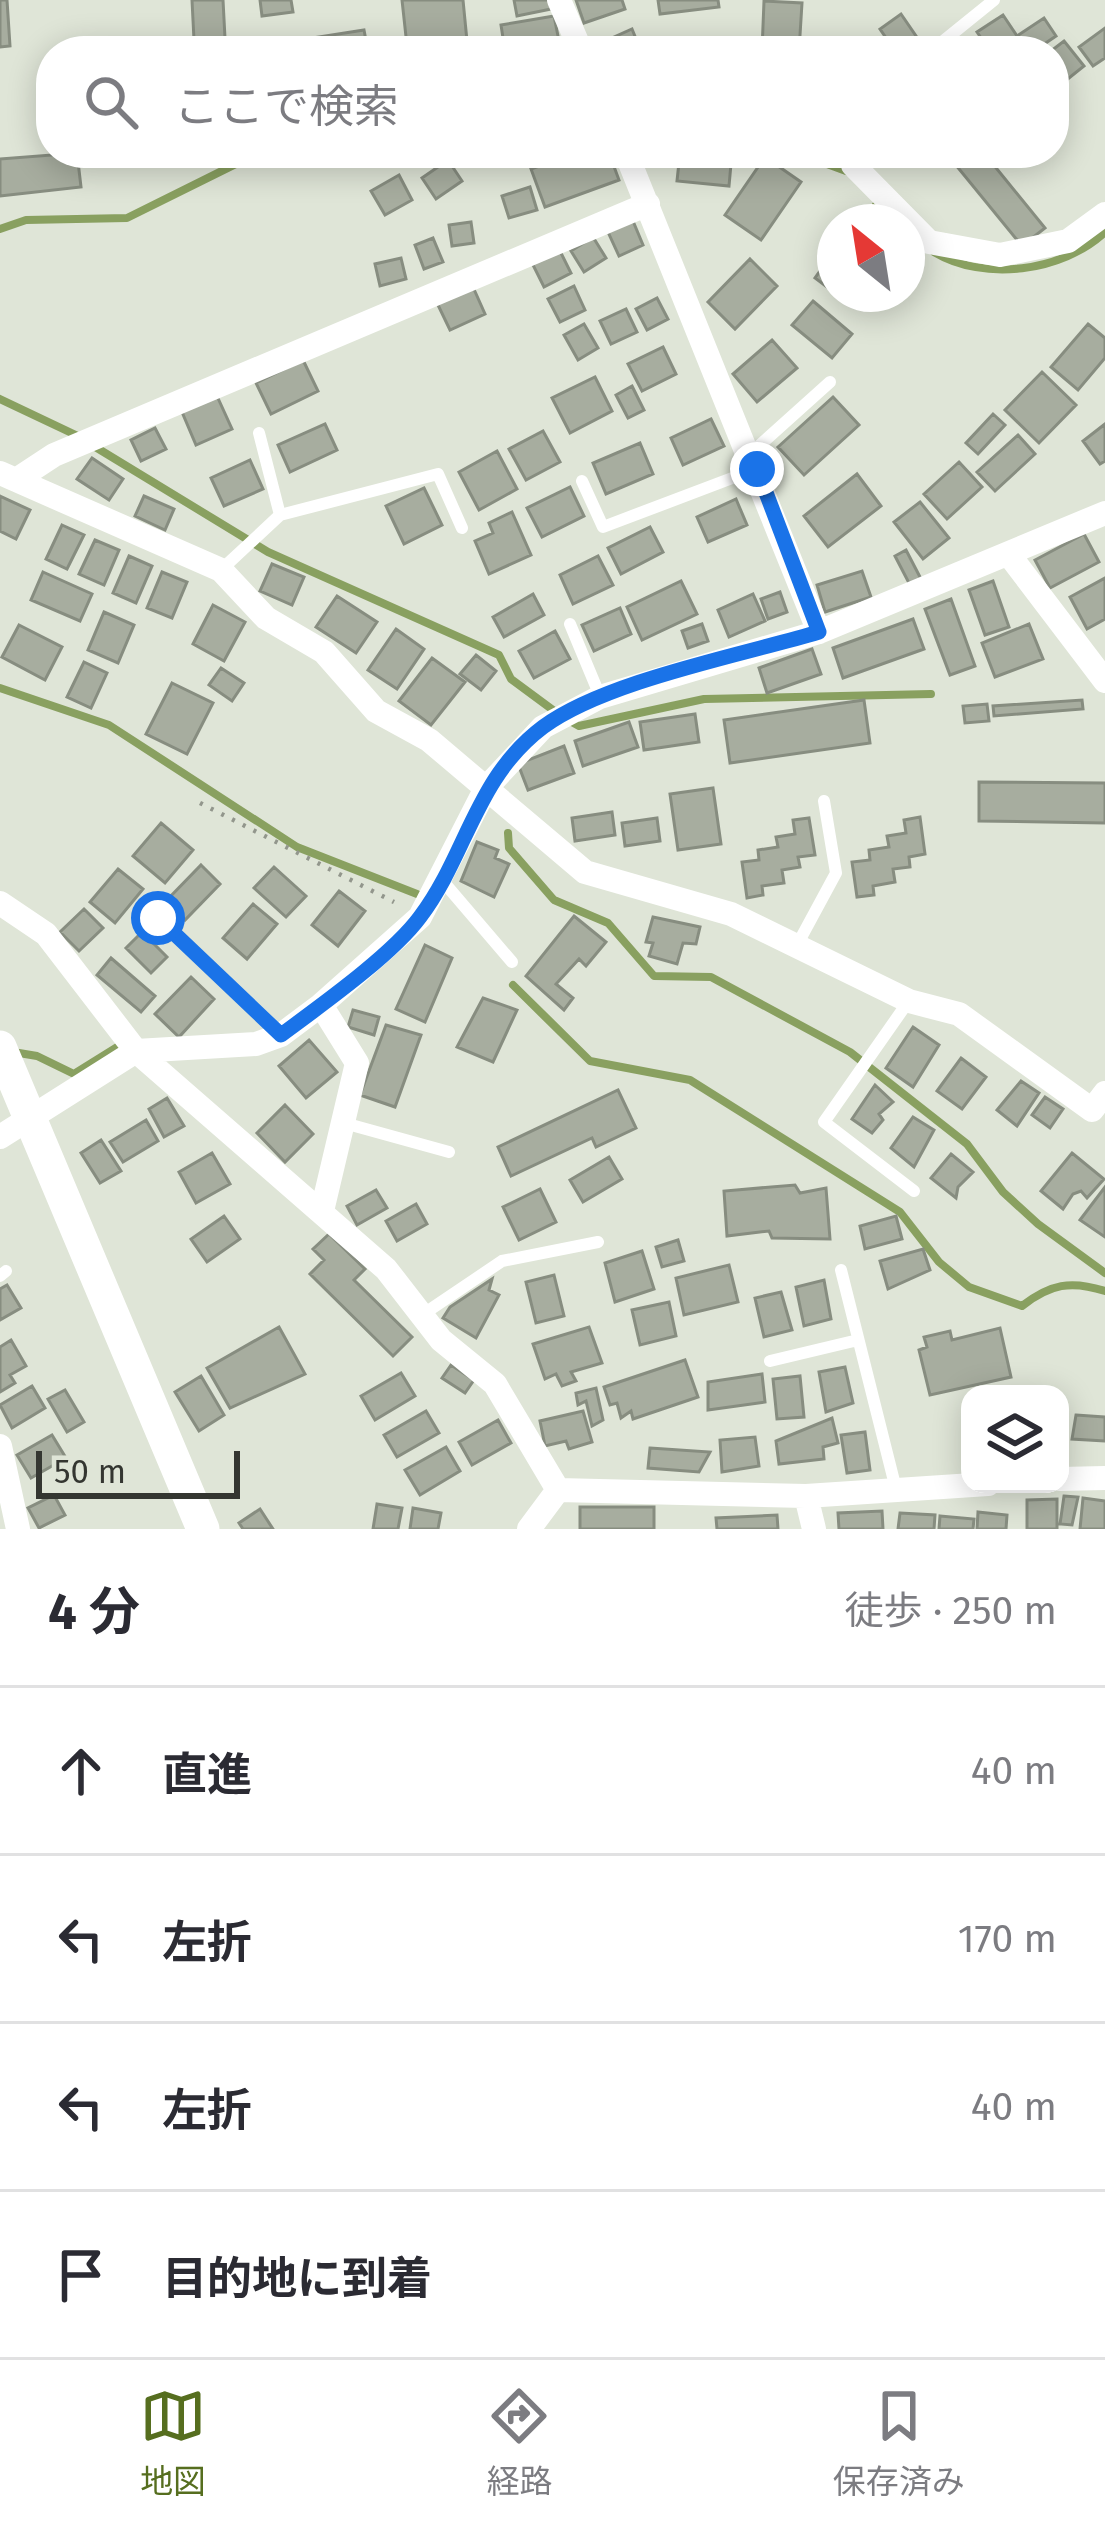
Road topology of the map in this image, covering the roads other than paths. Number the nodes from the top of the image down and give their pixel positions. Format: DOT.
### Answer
graph roads {
  1 [pos="559,0"];
  2 [pos="994,0"];
  3 [pos="575,36"];
  4 [pos="950,36"];
  5 [pos="632,168"];
  6 [pos="856,168"];
  7 [pos="648,204"];
  8 [pos="1105,214"];
  9 [pos="830,382"];
  10 [pos="259,433"];
  11 [pos="754,461"];
  12 [pos="8,476"];
  13 [pos="582,481"];
  14 [pos="1105,513"];
  15 [pos="280,515"];
  16 [pos="462,528"];
  17 [pos="1010,556"];
  18 [pos="221,570"];
  19 [pos="570,624"];
  20 [pos="819,632"];
  21 [pos="1105,681"];
  22 [pos="600,697"];
  23 [pos="486,788"];
  24 [pos="824,801"];
  25 [pos="440,878"];
  26 [pos="0,904"];
  27 [pos="158,918"];
  28 [pos="795,948"];
  29 [pos="512,962"];
  30 [pos="908,1001"];
  31 [pos="321,1005"];
  32 [pos="281,1035"];
  33 [pos="0,1047"];
  34 [pos="136,1052"];
  35 [pos="1105,1093"];
  36 [pos="343,1122"];
  37 [pos="14,1128"];
  38 [pos="449,1152"];
  39 [pos="914,1191"];
  40 [pos="322,1211"];
  41 [pos="598,1242"];
  42 [pos="841,1270"];
  43 [pos="422,1315"];
  44 [pos="858,1340"];
  45 [pos="770,1361"];
  46 [pos="0,1446"];
  47 [pos="1105,1478"];
  48 [pos="1069,1479"];
  49 [pos="961,1486"];
  50 [pos="558,1490"];
  51 [pos="896,1490"];
  52 [pos="806,1496"];
  53 [pos="18,1529"];
  54 [pos="203,1529"];
  55 [pos="529,1529"];
  56 [pos="814,1529"];
  1 -- 3 [label="street"];
  2 -- 4 [label="lane"];
  5 -- 7 [label="street"];
  6 -- 8 [label="street"];
  7 -- 11 [label="street"];
  7 -- 12 [label="street"];
  9 -- 11 [label="lane"];
  10 -- 15 [label="lane"];
  11 -- 13 [label="lane"];
  11 -- 20 [label="street"];
  12 -- 18 [label="street"];
  14 -- 17 [label="street"];
  15 -- 16 [label="lane"];
  15 -- 18 [label="lane"];
  17 -- 20 [label="street"];
  17 -- 21 [label="street"];
  18 -- 23 [label="street"];
  19 -- 22 [label="lane"];
  20 -- 22 [label="street"];
  22 -- 23 [label="street"];
  23 -- 25 [label="street"];
  23 -- 28 [label="street"];
  24 -- 28 [label="lane"];
  25 -- 29 [label="lane"];
  25 -- 31 [label="street"];
  26 -- 34 [label="street"];
  27 -- 32 [label="lane"];
  28 -- 30 [label="street"];
  30 -- 35 [label="street"];
  30 -- 39 [label="lane"];
  31 -- 32 [label="street"];
  31 -- 36 [label="street"];
  32 -- 34 [label="street"];
  33 -- 37 [label="street"];
  34 -- 37 [label="street"];
  34 -- 40 [label="street"];
  36 -- 38 [label="lane"];
  36 -- 40 [label="street"];
  37 -- 54 [label="street"];
  40 -- 43 [label="street"];
  41 -- 43 [label="lane"];
  42 -- 44 [label="lane"];
  43 -- 50 [label="street"];
  44 -- 45 [label="lane"];
  44 -- 51 [label="lane"];
  46 -- 53 [label="street"];
  47 -- 48 [label="street"];
  49 -- 51 [label="street"];
  50 -- 52 [label="street"];
  50 -- 55 [label="street"];
  51 -- 52 [label="street"];
  52 -- 56 [label="street"];
}
